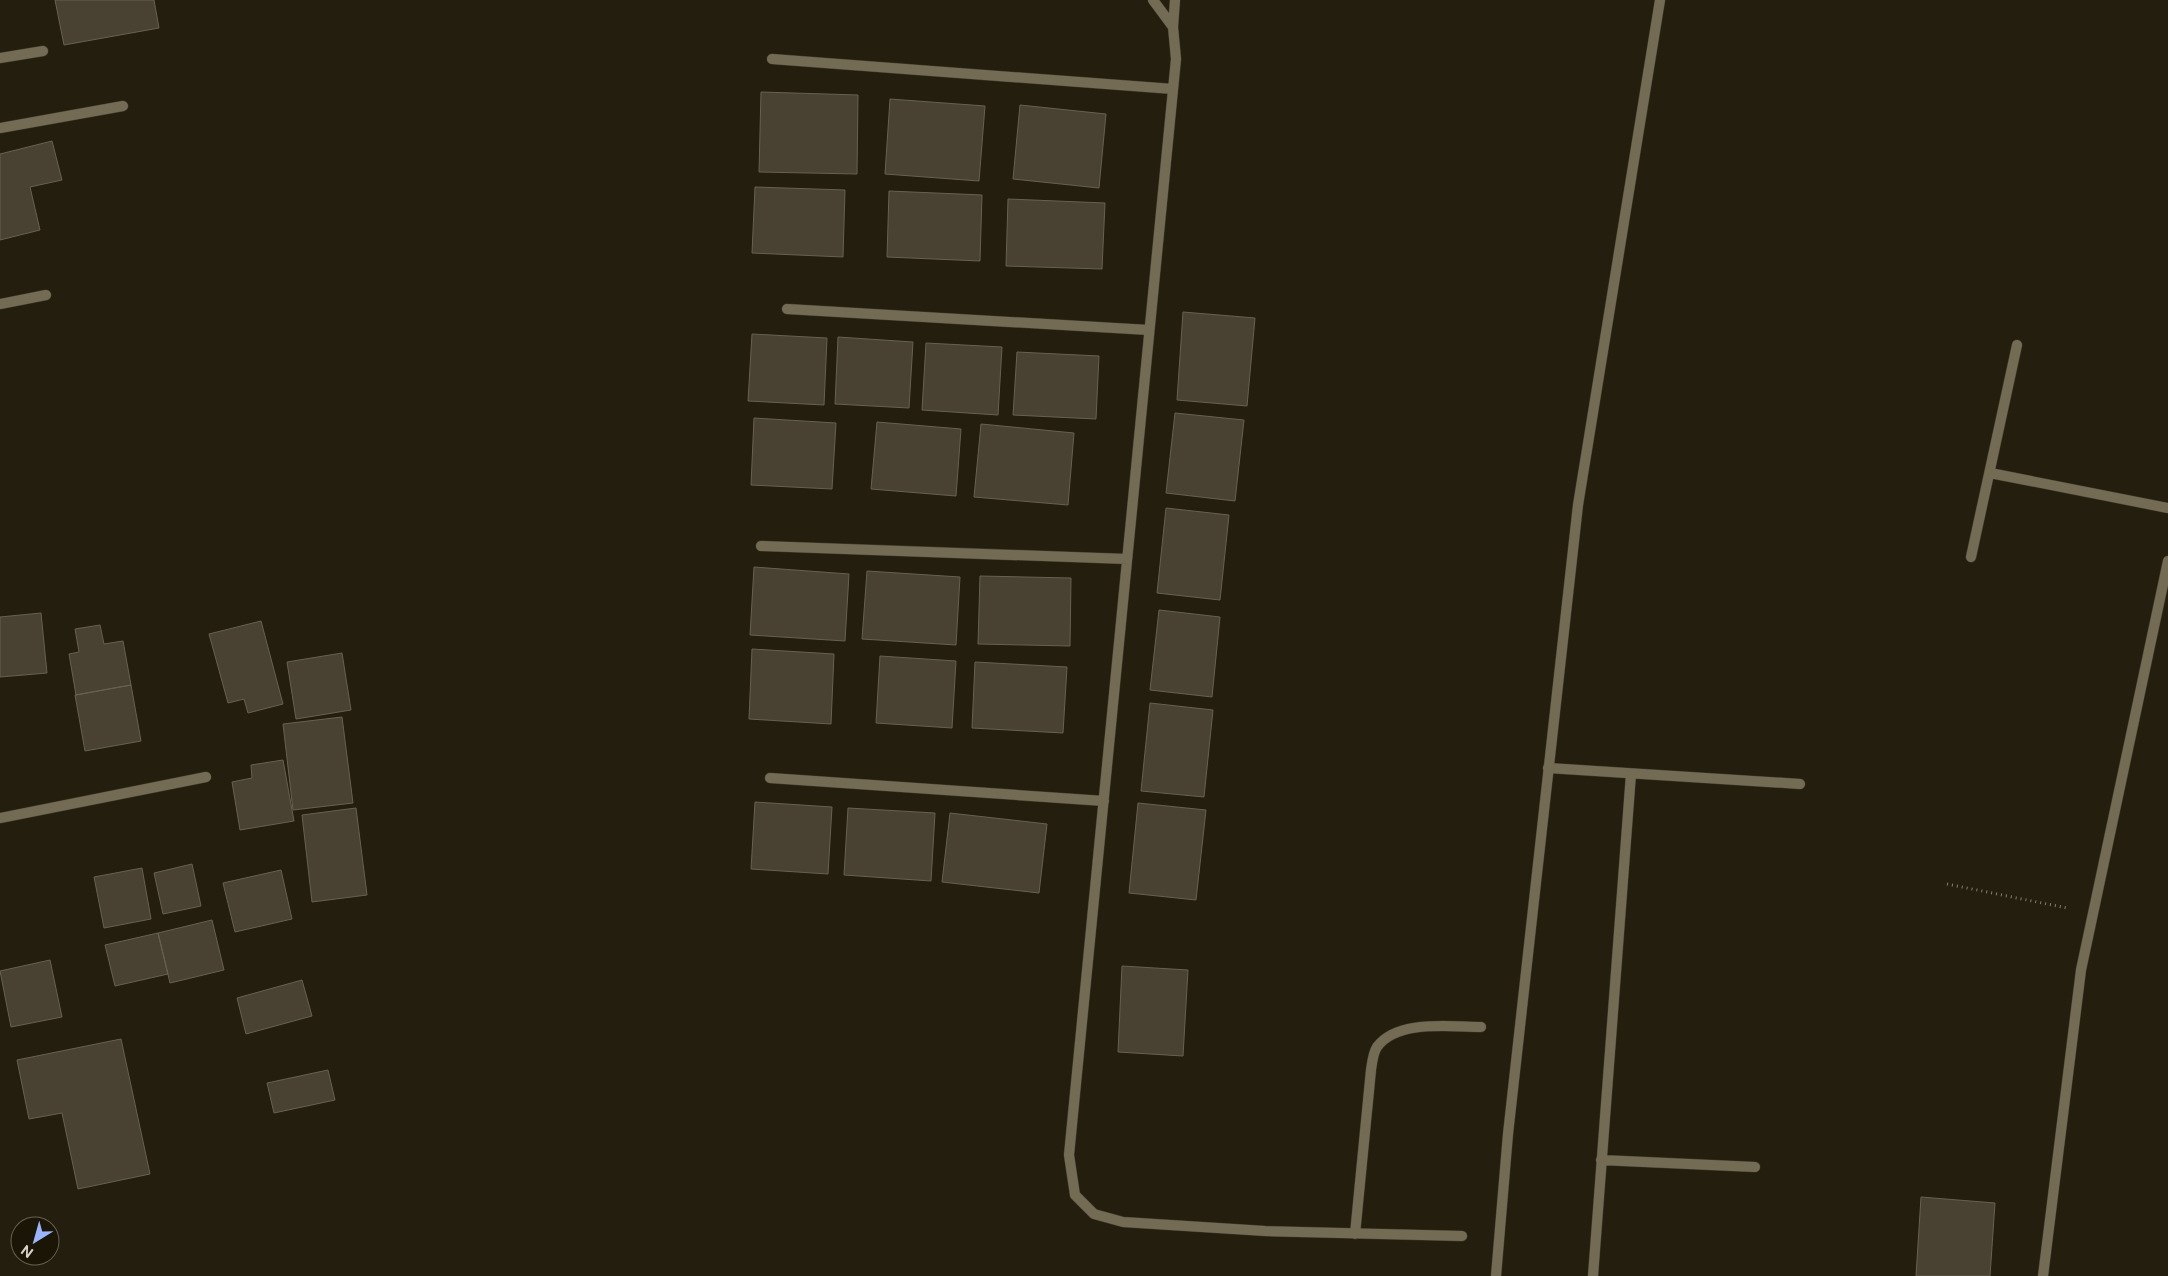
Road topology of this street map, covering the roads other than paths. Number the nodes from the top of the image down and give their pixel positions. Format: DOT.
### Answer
graph roads {
  1 [pos="1153,0"];
  2 [pos="1175,0"];
  3 [pos="1660,0"];
  4 [pos="1173,27"];
  5 [pos="43,52"];
  6 [pos="0,58"];
  7 [pos="772,59"];
  8 [pos="1173,89"];
  9 [pos="123,106"];
  10 [pos="0,128"];
  11 [pos="46,296"];
  12 [pos="0,304"];
  13 [pos="787,310"];
  14 [pos="1149,330"];
  15 [pos="2017,345"];
  16 [pos="1990,473"];
  17 [pos="2168,508"];
  18 [pos="761,546"];
  19 [pos="1971,557"];
  20 [pos="1127,559"];
  21 [pos="2168,561"];
  22 [pos="1548,768"];
  23 [pos="1631,774"];
  24 [pos="206,776"];
  25 [pos="770,778"];
  26 [pos="1800,784"];
  27 [pos="1104,801"];
  28 [pos="0,818"];
  29 [pos="1481,1027"];
  30 [pos="1602,1160"];
  31 [pos="1755,1167"];
  32 [pos="1355,1234"];
  33 [pos="1462,1236"];
  34 [pos="1496,1276"];
  35 [pos="1593,1276"];
  36 [pos="2043,1276"];
  1 -- 4 [label="street"];
  2 -- 4 [label="street"];
  3 -- 22 [label="street"];
  4 -- 8 [label="street"];
  5 -- 6 [label="street"];
  7 -- 8 [label="street"];
  8 -- 14 [label="street"];
  9 -- 10 [label="street"];
  11 -- 12 [label="street"];
  13 -- 14 [label="street"];
  14 -- 20 [label="street"];
  15 -- 16 [label="street"];
  16 -- 17 [label="street"];
  16 -- 19 [label="street"];
  18 -- 20 [label="street"];
  20 -- 27 [label="street"];
  21 -- 36 [label="street"];
  22 -- 23 [label="street"];
  22 -- 34 [label="street"];
  23 -- 26 [label="street"];
  23 -- 30 [label="street"];
  24 -- 28 [label="street"];
  25 -- 27 [label="street"];
  27 -- 32 [label="street"];
  29 -- 32 [label="street"];
  30 -- 31 [label="street"];
  30 -- 35 [label="street"];
  32 -- 33 [label="street"];
}
